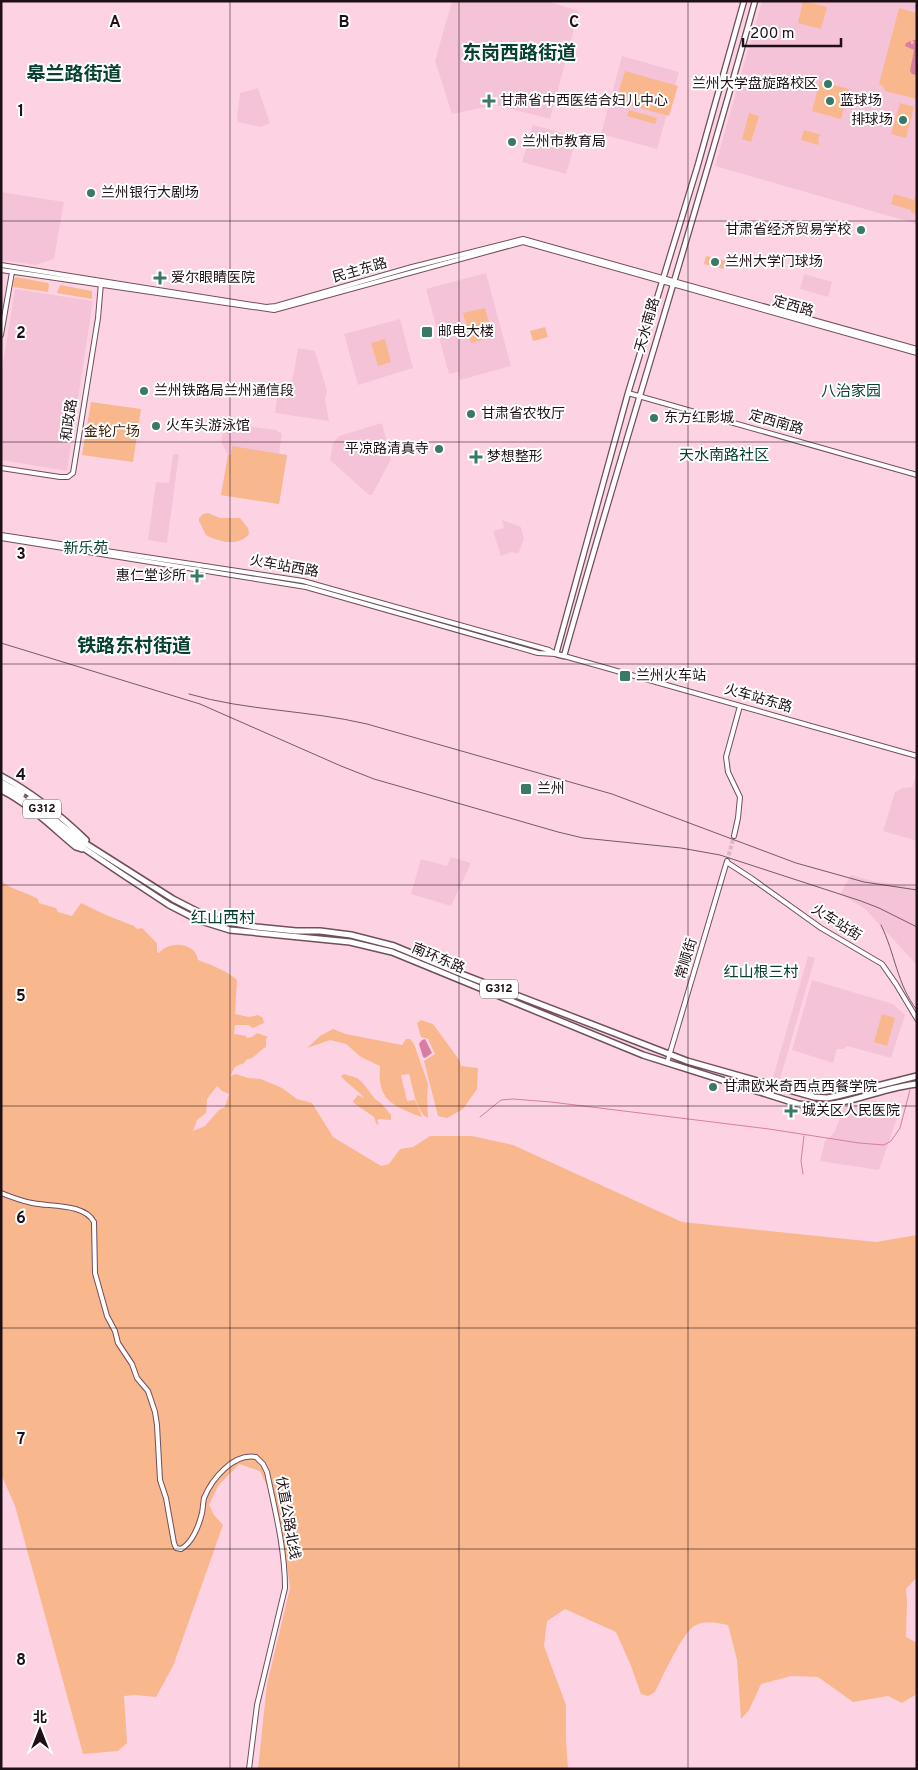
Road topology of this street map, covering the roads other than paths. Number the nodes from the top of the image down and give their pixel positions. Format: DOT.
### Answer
graph roads {
  1 [pos="744,1"];
  2 [pos="755,1"];
  3 [pos="1,265"];
  4 [pos="1,270"];
  5 [pos="12,272"];
  6 [pos="58,273"];
  7 [pos="58,279"];
  8 [pos="663,279"];
  9 [pos="101,280"];
  10 [pos="673,282"];
  11 [pos="89,284"];
  12 [pos="101,285"];
  13 [pos="99,297"];
  14 [pos="1,335"];
  15 [pos="917,349"];
  16 [pos="917,354"];
  17 [pos="628,394"];
  18 [pos="639,398"];
  19 [pos="1,468"];
  20 [pos="917,475"];
  21 [pos="1,536"];
  22 [pos="565,621"];
  23 [pos="574,623"];
  24 [pos="556,654"];
  25 [pos="564,656"];
  26 [pos="740,706"];
  27 [pos="917,756"];
  28 [pos="1,776"];
  29 [pos="1,782"];
  30 [pos="1,786"];
  31 [pos="1,790"];
  32 [pos="734,836"];
  33 [pos="78,841"];
  34 [pos="89,848"];
  35 [pos="727,861"];
  36 [pos="360,936"];
  37 [pos="359,943"];
  38 [pos="917,1019"];
  39 [pos="670,1055"];
  40 [pos="667,1062"];
  41 [pos="917,1076"];
  42 [pos="917,1084"];
  43 [pos="1,1193"];
  44 [pos="250,1769"];
  1 -- 8 [label="main road, 天水南路"];
  2 -- 10 [label="main road, 天水南路"];
  3 -- 6 [label="main road, 民主东路"];
  4 -- 5 [label="main road, 民主东路"];
  5 -- 7 [label="main road, 民主东路"];
  5 -- 14 [label="main road"];
  6 -- 7 [label="main road"];
  6 -- 9 [label="main road, 民主东路"];
  7 -- 11 [label="main road, 民主东路"];
  8 -- 9 [label="main road, 民主东路"];
  8 -- 10 [label="main road, 定西路"];
  8 -- 12 [label="main road, 民主东路"];
  8 -- 17 [label="main road, 天水南路"];
  9 -- 12 [label="main road, 和政路"];
  10 -- 15 [label="main road, 定西路"];
  10 -- 16 [label="main road, 定西路"];
  10 -- 18 [label="main road, 天水南路"];
  11 -- 12 [label="main road, 民主东路"];
  11 -- 13 [label="main road"];
  12 -- 13 [label="main road, 和政路"];
  13 -- 19 [label="main road, 和政路"];
  17 -- 18 [label="main road, 定西南路"];
  17 -- 22 [label="main road, 天水南路"];
  18 -- 20 [label="main road, 定西南路"];
  18 -- 23 [label="main road, 天水南路"];
  21 -- 24 [label="main road, 火车站西路"];
  22 -- 23 [label="main road"];
  22 -- 24 [label="main road, 天水南路"];
  23 -- 25 [label="main road, 天水南路"];
  24 -- 25 [label="main road, 火车站西路"];
  25 -- 26 [label="main road, 火车站东路"];
  26 -- 27 [label="main road, 火车站东路"];
  26 -- 32 [label="main road"];
  28 -- 34 [label="highway"];
  29 -- 33 [label="highway, 南环东路 / G312"];
  30 -- 33 [label="highway, 南环东路 / G312"];
  31 -- 34 [label="highway"];
  33 -- 34 [label="highway, 南环东路 / G312"];
  34 -- 36 [label="highway, 南环东路 / G312"];
  34 -- 37 [label="highway, 南环东路 / G312"];
  35 -- 38 [label="main road, 火车站街"];
  35 -- 39 [label="main road, 常顺街"];
  36 -- 37 [label="highway"];
  36 -- 39 [label="highway, 南环东路 / G312"];
  37 -- 40 [label="highway, 南环东路 / G312"];
  39 -- 40 [label="main road, 常顺街"];
  39 -- 41 [label="highway, 南环东路 / G312"];
  40 -- 42 [label="highway, 南环东路 / G312"];
  43 -- 44 [label="main road, 伏直公路北线"];
}
